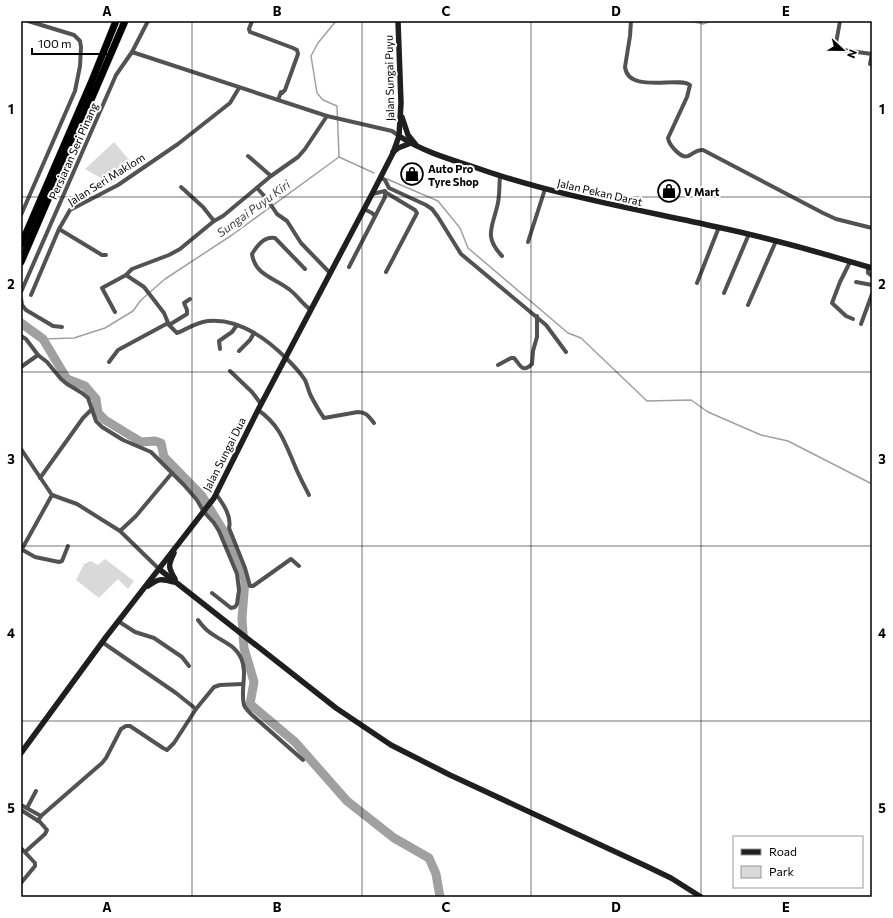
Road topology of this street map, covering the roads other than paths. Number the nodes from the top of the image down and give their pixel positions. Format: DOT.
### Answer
graph roads {
  1 [pos="28,21"];
  2 [pos="116,21"];
  3 [pos="125,21"];
  4 [pos="148,21"];
  5 [pos="252,21"];
  6 [pos="398,21"];
  7 [pos="631,21"];
  8 [pos="840,21"];
  9 [pos="132,52"];
  10 [pos="872,54"];
  11 [pos="870,64"];
  12 [pos="239,88"];
  13 [pos="278,100"];
  14 [pos="401,103"];
  15 [pos="328,117"];
  16 [pos="399,136"];
  17 [pos="411,143"];
  18 [pos="417,146"];
  19 [pos="393,153"];
  20 [pos="248,156"];
  21 [pos="271,176"];
  22 [pos="500,176"];
  23 [pos="380,177"];
  24 [pos="181,187"];
  25 [pos="257,188"];
  26 [pos="389,188"];
  27 [pos="545,189"];
  28 [pos="385,192"];
  29 [pos="372,194"];
  30 [pos="364,209"];
  31 [pos="21,215"];
  32 [pos="375,216"];
  33 [pos="214,221"];
  34 [pos="719,227"];
  35 [pos="872,228"];
  36 [pos="59,230"];
  37 [pos="750,234"];
  38 [pos="776,241"];
  39 [pos="528,242"];
  40 [pos="24,244"];
  41 [pos="106,255"];
  42 [pos="502,256"];
  43 [pos="21,262"];
  44 [pos="850,262"];
  45 [pos="349,267"];
  46 [pos="870,267"];
  47 [pos="305,269"];
  48 [pos="386,272"];
  49 [pos="330,274"];
  50 [pos="126,275"];
  51 [pos="872,276"];
  52 [pos="856,282"];
  53 [pos="23,283"];
  54 [pos="697,283"];
  55 [pos="872,285"];
  56 [pos="21,292"];
  57 [pos="724,293"];
  58 [pos="872,294"];
  59 [pos="30,295"];
  60 [pos="21,298"];
  61 [pos="190,299"];
  62 [pos="748,305"];
  63 [pos="311,310"];
  64 [pos="115,312"];
  65 [pos="537,316"];
  66 [pos="853,319"];
  67 [pos="168,324"];
  68 [pos="861,324"];
  69 [pos="237,325"];
  70 [pos="62,327"];
  71 [pos="254,333"];
  72 [pos="21,336"];
  73 [pos="220,349"];
  74 [pos="239,351"];
  75 [pos="566,352"];
  76 [pos="38,355"];
  77 [pos="286,358"];
  78 [pos="109,362"];
  79 [pos="498,366"];
  80 [pos="21,367"];
  81 [pos="230,371"];
  82 [pos="261,404"];
  83 [pos="92,409"];
  84 [pos="258,410"];
  85 [pos="374,423"];
  86 [pos="21,449"];
  87 [pos="172,473"];
  88 [pos="40,478"];
  89 [pos="309,494"];
  90 [pos="52,495"];
  91 [pos="215,496"];
  92 [pos="204,511"];
  93 [pos="120,531"];
  94 [pos="178,544"];
  95 [pos="68,546"];
  96 [pos="22,549"];
  97 [pos="298,566"];
  98 [pos="159,569"];
  99 [pos="177,583"];
  100 [pos="143,590"];
  101 [pos="212,593"];
  102 [pos="198,620"];
  103 [pos="118,622"];
  104 [pos="102,642"];
  105 [pos="189,666"];
  106 [pos="243,684"];
  107 [pos="196,709"];
  108 [pos="21,753"];
  109 [pos="303,760"];
  110 [pos="36,791"];
  111 [pos="21,805"];
  112 [pos="27,808"];
  113 [pos="21,810"];
  114 [pos="41,816"];
  115 [pos="38,820"];
  116 [pos="21,848"];
  117 [pos="25,852"];
  118 [pos="21,883"];
  119 [pos="701,897"];
  1 -- 31 [label="street"];
  2 -- 40 [label="highway"];
  3 -- 40 [label="highway"];
  4 -- 9 [label="street, Persiaran Seri Pinang"];
  5 -- 13 [label="street"];
  6 -- 14 [label="main road, Jalan Sungai Puyu"];
  7 -- 35 [label="street"];
  8 -- 10 [label="street"];
  9 -- 12 [label="street"];
  9 -- 53 [label="street, Persiaran Seri Pinang"];
  10 -- 11 [label="street"];
  12 -- 13 [label="street"];
  12 -- 36 [label="street, Jalan Seri Maklom"];
  13 -- 15 [label="street"];
  14 -- 16 [label="main road, Jalan Sungai Puyu"];
  14 -- 18 [label="main road"];
  15 -- 16 [label="street"];
  15 -- 21 [label="street"];
  16 -- 17 [label="main road, Jalan Pekan Darat"];
  16 -- 19 [label="main road, Jalan Sungai Dua"];
  17 -- 18 [label="main road, Jalan Pekan Darat"];
  17 -- 19 [label="main road"];
  18 -- 22 [label="main road, Jalan Pekan Darat"];
  19 -- 23 [label="main road, Jalan Sungai Dua"];
  20 -- 21 [label="street"];
  21 -- 25 [label="street"];
  22 -- 27 [label="main road, Jalan Pekan Darat"];
  22 -- 42 [label="street"];
  23 -- 26 [label="street"];
  23 -- 29 [label="main road, Jalan Sungai Dua"];
  24 -- 33 [label="street"];
  25 -- 33 [label="street"];
  25 -- 49 [label="street"];
  26 -- 28 [label="street"];
  26 -- 65 [label="street"];
  27 -- 34 [label="main road, Jalan Pekan Darat"];
  27 -- 39 [label="street"];
  28 -- 29 [label="street"];
  28 -- 32 [label="street"];
  28 -- 48 [label="street"];
  29 -- 30 [label="main road, Jalan Sungai Dua"];
  30 -- 32 [label="street"];
  30 -- 49 [label="main road, Jalan Sungai Dua"];
  32 -- 45 [label="street"];
  33 -- 50 [label="street"];
  34 -- 37 [label="main road, Jalan Pekan Darat"];
  34 -- 54 [label="street"];
  36 -- 41 [label="street"];
  36 -- 59 [label="street, Jalan Seri Maklom"];
  37 -- 38 [label="main road, Jalan Pekan Darat"];
  37 -- 57 [label="street"];
  38 -- 44 [label="main road, Jalan Pekan Darat"];
  38 -- 62 [label="street"];
  40 -- 43 [label="highway"];
  44 -- 46 [label="main road, Jalan Pekan Darat"];
  44 -- 66 [label="street"];
  46 -- 51 [label="street"];
  47 -- 63 [label="street"];
  49 -- 63 [label="main road, Jalan Sungai Dua"];
  50 -- 64 [label="street"];
  50 -- 67 [label="street"];
  52 -- 55 [label="street"];
  53 -- 56 [label="street, Persiaran Seri Pinang"];
  58 -- 68 [label="street"];
  60 -- 70 [label="street"];
  61 -- 67 [label="street"];
  63 -- 77 [label="main road, Jalan Sungai Dua"];
  65 -- 75 [label="street"];
  65 -- 79 [label="street"];
  67 -- 69 [label="street"];
  67 -- 78 [label="street"];
  69 -- 71 [label="street"];
  69 -- 73 [label="street"];
  71 -- 74 [label="street"];
  71 -- 77 [label="street"];
  72 -- 76 [label="street"];
  76 -- 80 [label="street"];
  76 -- 83 [label="street"];
  77 -- 82 [label="main road, Jalan Sungai Dua"];
  77 -- 85 [label="street"];
  81 -- 82 [label="street"];
  82 -- 84 [label="main road, Jalan Sungai Dua"];
  83 -- 87 [label="street"];
  83 -- 88 [label="street"];
  84 -- 89 [label="street"];
  84 -- 91 [label="main road, Jalan Sungai Dua"];
  86 -- 88 [label="street"];
  87 -- 92 [label="street"];
  87 -- 93 [label="street"];
  88 -- 90 [label="street"];
  90 -- 93 [label="street"];
  90 -- 96 [label="street"];
  91 -- 92 [label="main road, Jalan Sungai Dua"];
  91 -- 97 [label="street"];
  92 -- 94 [label="main road, Jalan Sungai Dua"];
  92 -- 101 [label="street"];
  93 -- 98 [label="street"];
  94 -- 98 [label="main road, Jalan Sungai Dua"];
  94 -- 99 [label="main road"];
  95 -- 96 [label="street"];
  98 -- 99 [label="main road"];
  98 -- 100 [label="main road, Jalan Sungai Dua"];
  99 -- 100 [label="main road"];
  99 -- 119 [label="main road"];
  100 -- 103 [label="main road, Jalan Sungai Dua"];
  102 -- 106 [label="street"];
  103 -- 104 [label="main road, Jalan Sungai Dua"];
  103 -- 105 [label="street"];
  104 -- 107 [label="street"];
  104 -- 108 [label="main road, Jalan Sungai Dua"];
  106 -- 107 [label="street"];
  106 -- 109 [label="street"];
  107 -- 114 [label="street"];
  110 -- 112 [label="street"];
  111 -- 112 [label="street"];
  112 -- 114 [label="street"];
  113 -- 115 [label="street"];
  114 -- 115 [label="street"];
  115 -- 117 [label="street"];
  116 -- 117 [label="street"];
  117 -- 118 [label="street"];
}
